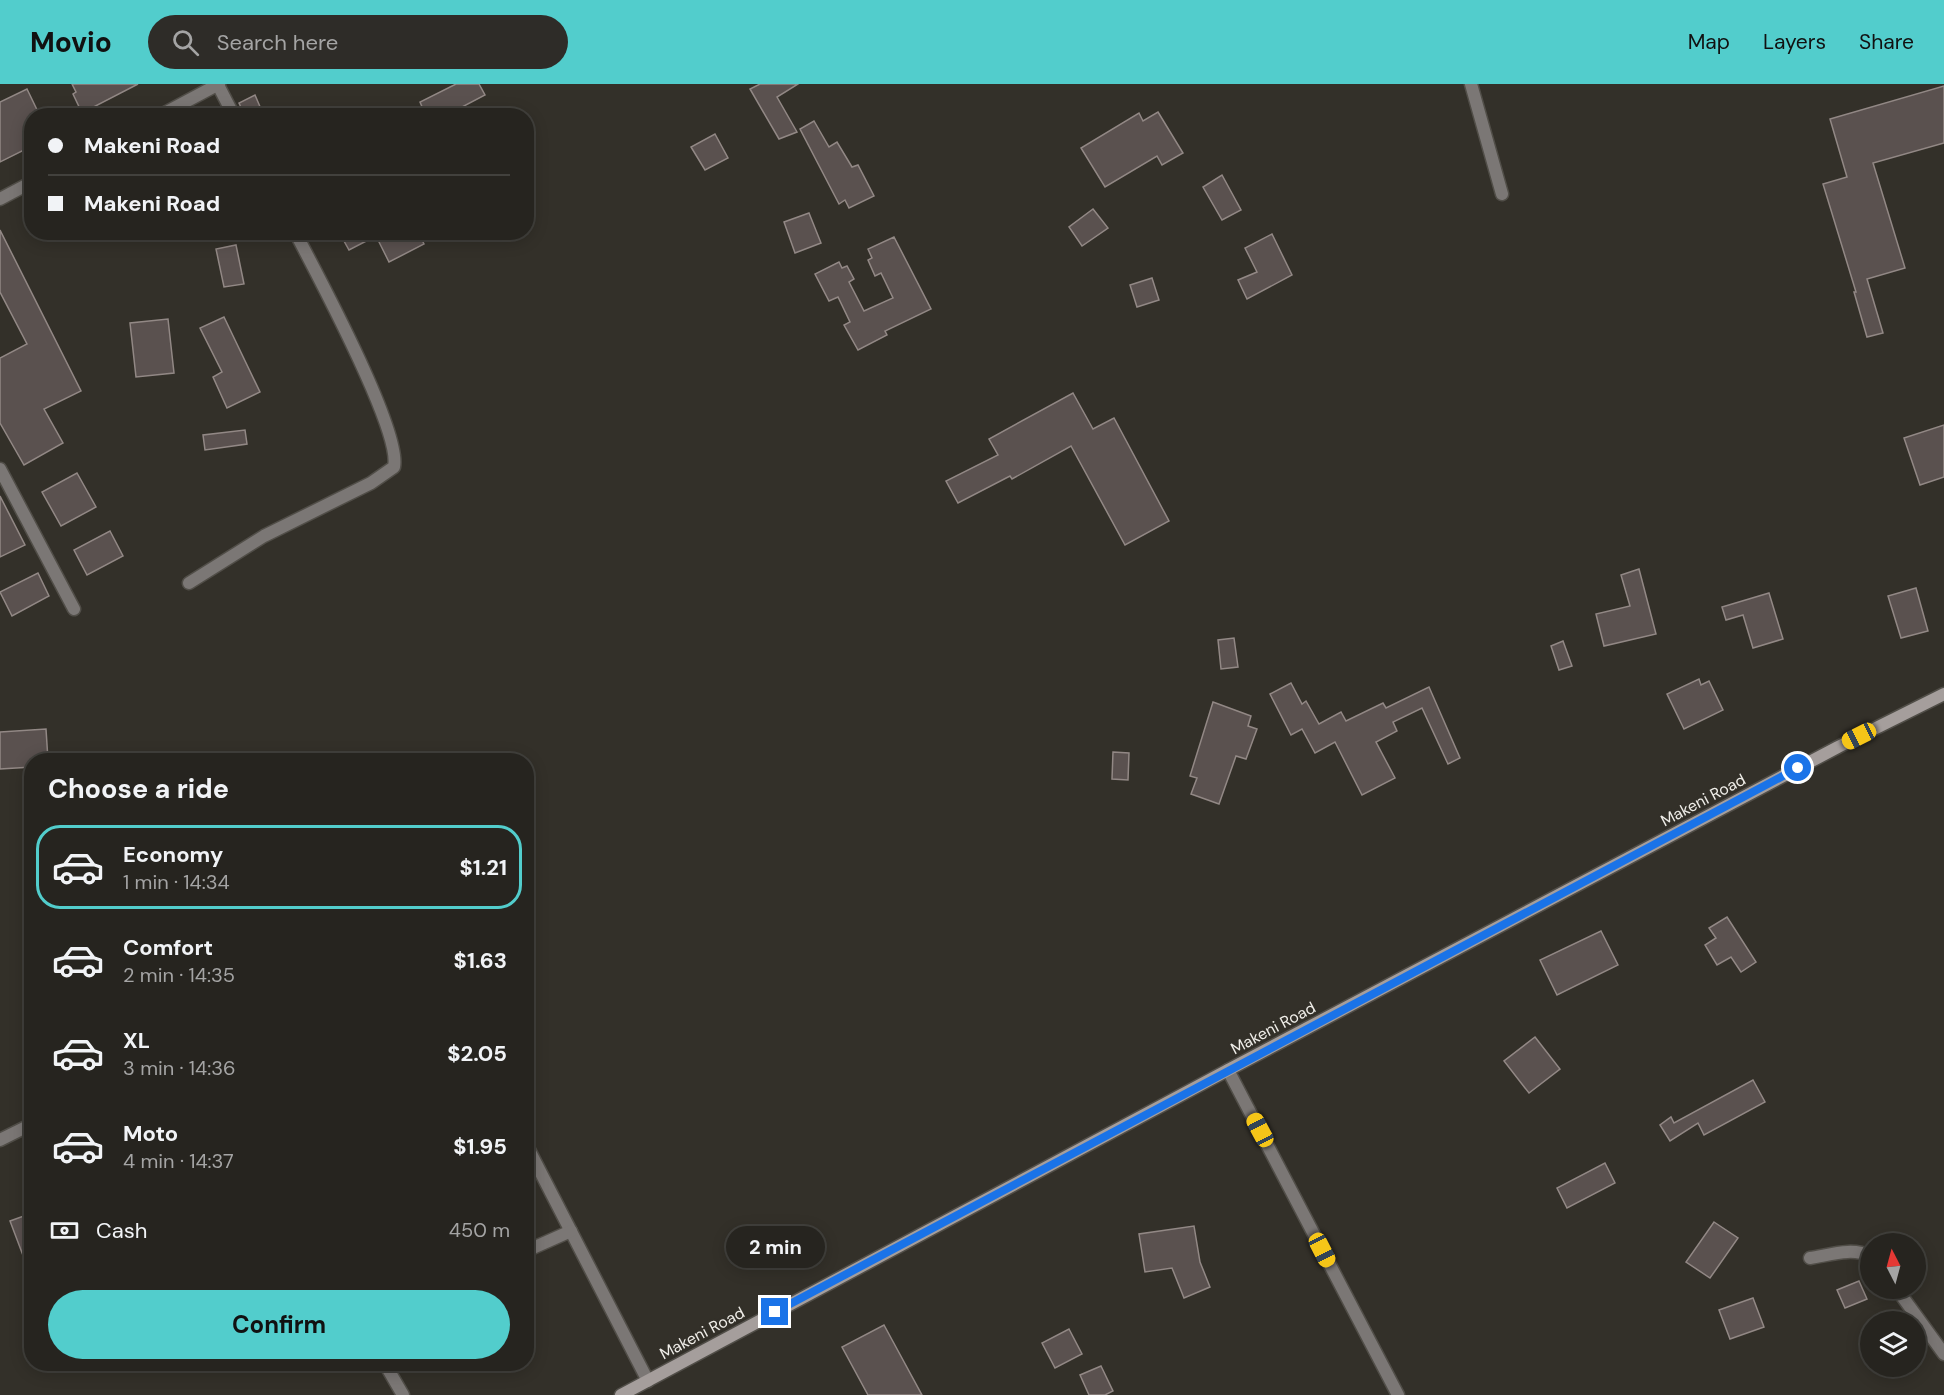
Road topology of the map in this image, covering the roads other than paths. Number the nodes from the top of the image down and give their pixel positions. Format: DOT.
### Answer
graph roads {
  1 [pos="219,84"];
  2 [pos="1471,84"];
  3 [pos="199,89"];
  4 [pos="171,108"];
  5 [pos="230,108"];
  6 [pos="24,186"];
  7 [pos="1502,194"];
  8 [pos="0,200"];
  9 [pos="299,240"];
  10 [pos="0,469"];
  11 [pos="189,584"];
  12 [pos="74,609"];
  13 [pos="1944,694"];
  14 [pos="1228,1070"];
  15 [pos="24,1128"];
  16 [pos="0,1140"];
  17 [pos="534,1159"];
  18 [pos="571,1231"];
  19 [pos="534,1247"];
  20 [pos="1860,1253"];
  21 [pos="1810,1258"];
  22 [pos="1904,1299"];
  23 [pos="1944,1354"];
  24 [pos="389,1371"];
  25 [pos="648,1381"];
  26 [pos="403,1395"];
  27 [pos="621,1395"];
  28 [pos="1398,1395"];
  1 -- 3 [label="street"];
  1 -- 5 [label="street"];
  2 -- 7 [label="street"];
  3 -- 4 [label="street"];
  6 -- 8 [label="street"];
  9 -- 11 [label="street"];
  10 -- 12 [label="street"];
  13 -- 14 [label="main road, Makeni Road"];
  14 -- 25 [label="main road, Makeni Road"];
  14 -- 28 [label="street"];
  15 -- 16 [label="street"];
  17 -- 18 [label="street"];
  18 -- 19 [label="street"];
  18 -- 25 [label="street"];
  20 -- 21 [label="street"];
  22 -- 23 [label="street"];
  24 -- 26 [label="street"];
  25 -- 27 [label="main road, Makeni Road"];
}
